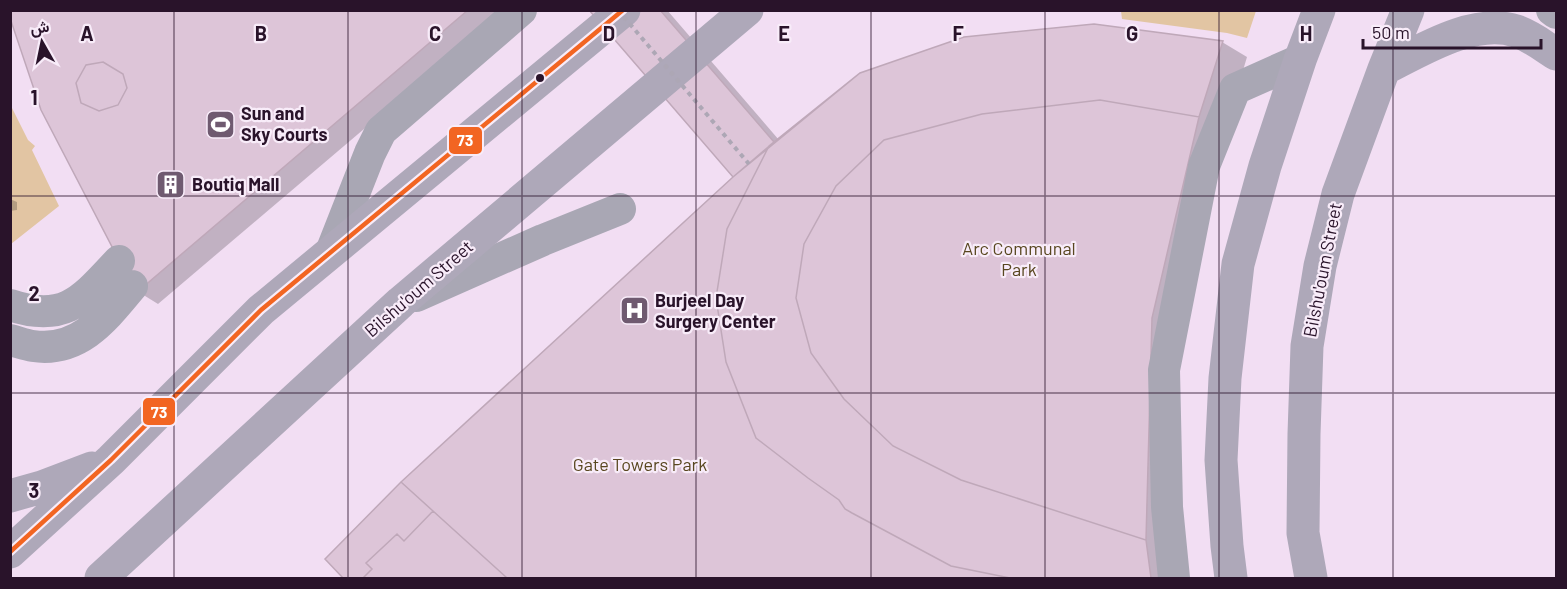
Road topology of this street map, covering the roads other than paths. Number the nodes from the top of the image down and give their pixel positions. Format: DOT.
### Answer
graph roads {
  1 [pos="521,10"];
  2 [pos="624,10"];
  3 [pos="747,10"];
  4 [pos="1320,10"];
  5 [pos="1408,10"];
  6 [pos="1552,10"];
  7 [pos="1557,14"];
  8 [pos="1557,54"];
  9 [pos="1300,60"];
  10 [pos="1384,69"];
  11 [pos="620,209"];
  12 [pos="331,252"];
  13 [pos="401,302"];
  14 [pos="10,305"];
  15 [pos="10,340"];
  16 [pos="111,460"];
  17 [pos="10,496"];
  18 [pos="10,552"];
  19 [pos="101,579"];
  20 [pos="1173,579"];
  21 [pos="1232,579"];
  22 [pos="1311,579"];
  1 -- 12 [label="street"];
  2 -- 12 [label="main road"];
  3 -- 13 [label="main road, Bilshu'oum Street"];
  4 -- 9 [label="main road"];
  5 -- 10 [label="main road, Bilshu'oum Street"];
  6 -- 7 [label="street"];
  8 -- 10 [label="main road"];
  9 -- 20 [label="street"];
  9 -- 21 [label="main road"];
  10 -- 22 [label="main road, Bilshu'oum Street"];
  11 -- 13 [label="street"];
  12 -- 16 [label="main road"];
  13 -- 19 [label="main road, Bilshu'oum Street"];
  14 -- 15 [label="street"];
  16 -- 17 [label="main road"];
  16 -- 18 [label="main road"];
}
